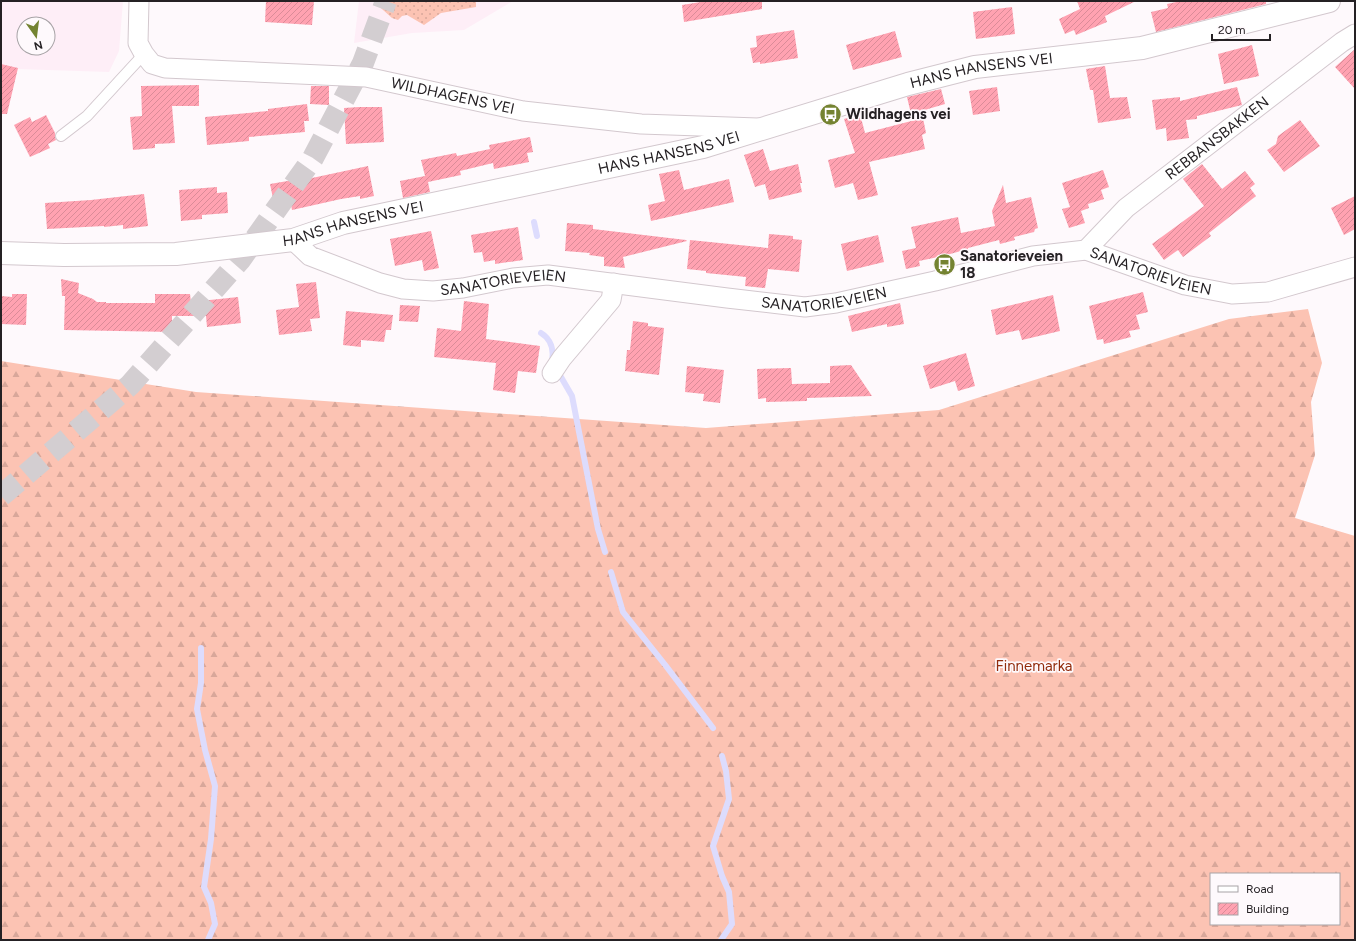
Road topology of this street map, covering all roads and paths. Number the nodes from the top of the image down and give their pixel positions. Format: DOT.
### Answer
graph roads {
  1 [pos="139,1"];
  2 [pos="1329,1"];
  3 [pos="1355,34"];
  4 [pos="144,54"];
  5 [pos="767,128"];
  6 [pos="61,136"];
  7 [pos="293,240"];
  8 [pos="1086,250"];
  9 [pos="1,253"];
  10 [pos="1355,267"];
  11 [pos="614,283"];
  12 [pos="552,374"];
  1 -- 4 [label="street"];
  2 -- 5 [label="main road, HANS HANSENS VEI"];
  3 -- 8 [label="street, REBBANSBAKKEN"];
  4 -- 5 [label="street, WILDHAGENS VEI"];
  4 -- 6 [label="lane"];
  5 -- 7 [label="main road, HANS HANSENS VEI"];
  7 -- 9 [label="main road, HANS HANSENS VEI"];
  7 -- 11 [label="street, SANATORIEVEIEN"];
  8 -- 10 [label="street, SANATORIEVEIEN"];
  8 -- 11 [label="street, SANATORIEVEIEN"];
  11 -- 12 [label="street"];
}
